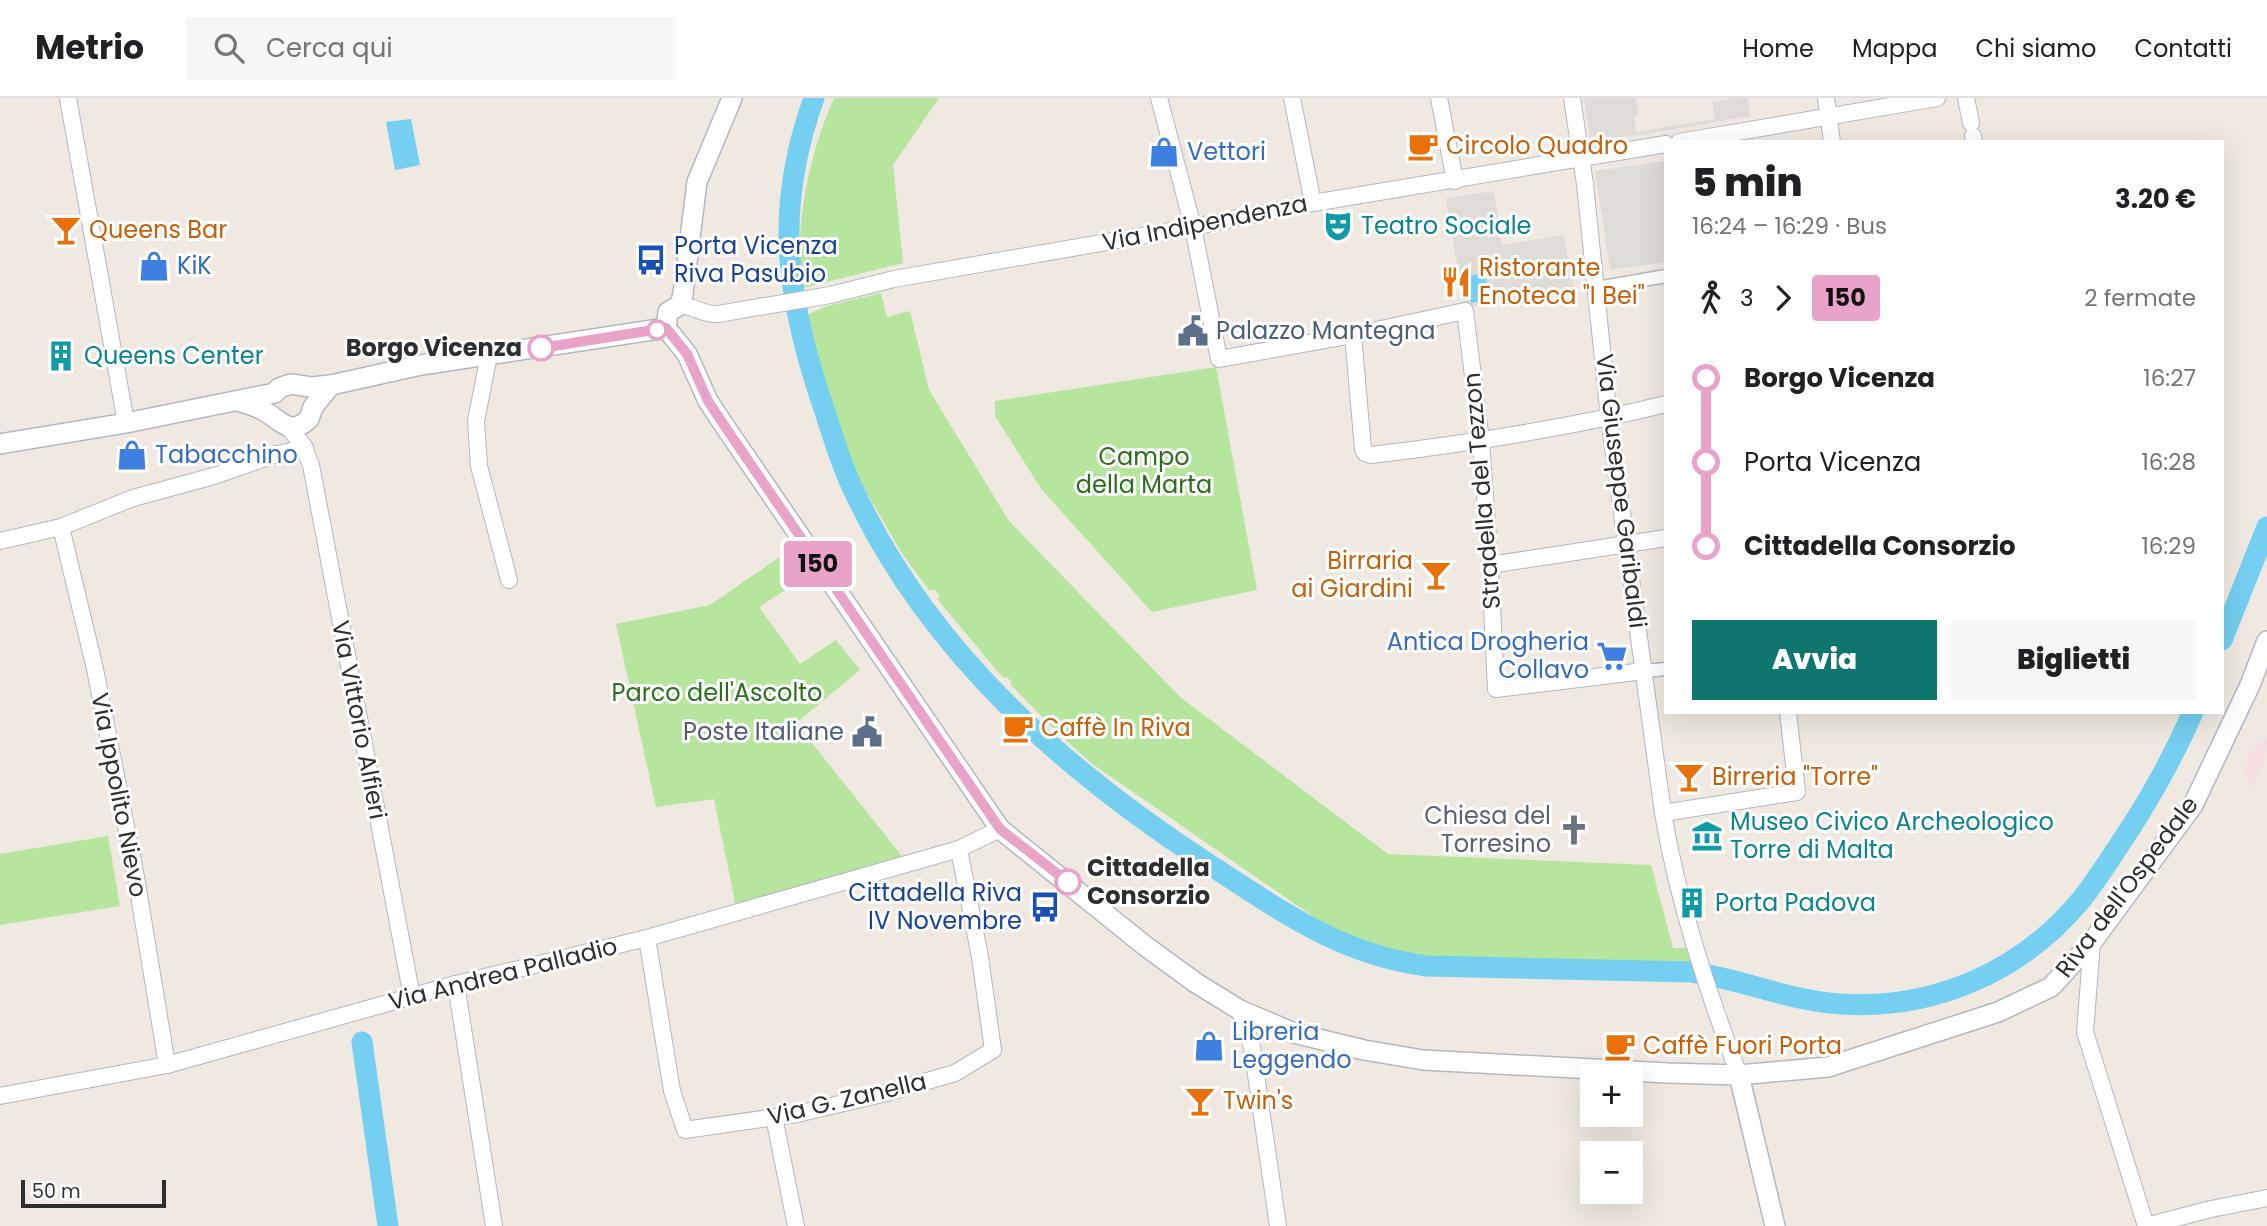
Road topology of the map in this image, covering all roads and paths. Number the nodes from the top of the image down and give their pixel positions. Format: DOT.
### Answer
graph roads {
  1 [pos="68,98"];
  2 [pos="732,98"];
  3 [pos="1159,98"];
  4 [pos="1292,98"];
  5 [pos="1439,98"];
  6 [pos="1572,98"];
  7 [pos="1826,98"];
  8 [pos="1937,98"];
  9 [pos="1966,98"];
  10 [pos="1828,116"];
  11 [pos="1973,134"];
  12 [pos="1690,140"];
  13 [pos="1832,140"];
  14 [pos="1664,144"];
  15 [pos="1582,159"];
  16 [pos="1455,181"];
  17 [pos="1313,203"];
  18 [pos="1193,227"];
  19 [pos="1664,276"];
  20 [pos="1597,288"];
  21 [pos="680,305"];
  22 [pos="666,328"];
  23 [pos="1353,335"];
  24 [pos="489,355"];
  25 [pos="297,385"];
  26 [pos="331,385"];
  27 [pos="275,393"];
  28 [pos="236,401"];
  29 [pos="1664,404"];
  30 [pos="311,413"];
  31 [pos="1609,418"];
  32 [pos="126,423"];
  33 [pos="281,423"];
  34 [pos="1481,441"];
  35 [pos="0,444"];
  36 [pos="304,446"];
  37 [pos="277,454"];
  38 [pos="61,527"];
  39 [pos="1664,538"];
  40 [pos="0,541"];
  41 [pos="1627,545"];
  42 [pos="1490,565"];
  43 [pos="509,580"];
  44 [pos="2267,641"];
  45 [pos="1664,669"];
  46 [pos="1644,671"];
  47 [pos="1788,714"];
  48 [pos="1663,813"];
  49 [pos="1000,829"];
  50 [pos="959,849"];
  51 [pos="646,938"];
  52 [pos="2092,942"];
  53 [pos="456,984"];
  54 [pos="412,996"];
  55 [pos="1240,1010"];
  56 [pos="167,1065"];
  57 [pos="1739,1075"];
  58 [pos="0,1096"];
  59 [pos="774,1117"];
  60 [pos="2267,1198"];
  61 [pos="494,1226"];
  62 [pos="796,1226"];
  63 [pos="1278,1226"];
  64 [pos="1775,1226"];
  65 [pos="2146,1226"];
  1 -- 32 [label="street"];
  2 -- 21 [label="street"];
  3 -- 18 [label="street"];
  4 -- 17 [label="street"];
  5 -- 16 [label="street"];
  6 -- 15 [label="street, Via Giuseppe Garibaldi"];
  7 -- 10 [label="street"];
  8 -- 10 [label="street"];
  9 -- 11 [label="street"];
  10 -- 12 [label="street"];
  10 -- 13 [label="street"];
  14 -- 15 [label="street, Via Indipendenza"];
  15 -- 16 [label="street, Via Indipendenza"];
  15 -- 20 [label="street, Via Giuseppe Garibaldi"];
  16 -- 17 [label="street, Via Indipendenza"];
  17 -- 18 [label="street, Via Indipendenza"];
  18 -- 21 [label="street, Via Indipendenza"];
  18 -- 23 [label="street"];
  19 -- 20 [label="street"];
  20 -- 31 [label="street, Via Giuseppe Garibaldi"];
  21 -- 22 [label="street"];
  22 -- 24 [label="street"];
  22 -- 49 [label="street, Riva dell'Ospedale"];
  23 -- 34 [label="street"];
  23 -- 34 [label="street, Stradella del Tezzon"];
  24 -- 26 [label="street"];
  24 -- 43 [label="street"];
  25 -- 26 [label="street"];
  25 -- 27 [label="street"];
  25 -- 30 [label="street"];
  26 -- 30 [label="street"];
  27 -- 28 [label="street"];
  27 -- 33 [label="street"];
  28 -- 32 [label="street"];
  28 -- 33 [label="street"];
  29 -- 31 [label="street"];
  30 -- 33 [label="street"];
  30 -- 36 [label="street, Via Vittorio Alfieri"];
  31 -- 34 [label="street"];
  31 -- 41 [label="street, Via Giuseppe Garibaldi"];
  32 -- 35 [label="street"];
  33 -- 36 [label="street, Via Vittorio Alfieri"];
  33 -- 37 [label="street"];
  34 -- 42 [label="street, Stradella del Tezzon"];
  36 -- 37 [label="street"];
  36 -- 54 [label="street, Via Vittorio Alfieri"];
  37 -- 38 [label="street"];
  38 -- 40 [label="street"];
  38 -- 56 [label="street, Via Ippolito Nievo"];
  39 -- 41 [label="street"];
  41 -- 42 [label="street"];
  41 -- 46 [label="street, Via Giuseppe Garibaldi"];
  42 -- 46 [label="street, Stradella del Tezzon"];
  44 -- 52 [label="street, Riva dell'Ospedale"];
  45 -- 46 [label="street"];
  46 -- 48 [label="street, Via Giuseppe Garibaldi"];
  47 -- 48 [label="street"];
  48 -- 57 [label="street, Via Giuseppe Garibaldi"];
  49 -- 50 [label="street, Via Andrea Palladio"];
  49 -- 55 [label="street, Riva dell'Ospedale"];
  50 -- 51 [label="street, Via Andrea Palladio"];
  50 -- 59 [label="street, Via G. Zanella"];
  51 -- 53 [label="street, Via Andrea Palladio"];
  51 -- 59 [label="street, Via G. Zanella"];
  52 -- 57 [label="street, Riva dell'Ospedale"];
  52 -- 65 [label="street"];
  53 -- 54 [label="street, Via Andrea Palladio"];
  53 -- 61 [label="street"];
  54 -- 56 [label="street, Via Andrea Palladio"];
  55 -- 57 [label="street, Riva dell'Ospedale"];
  55 -- 63 [label="street"];
  56 -- 58 [label="street, Via Andrea Palladio"];
  57 -- 64 [label="street"];
  59 -- 62 [label="street"];
  60 -- 65 [label="street"];
}
